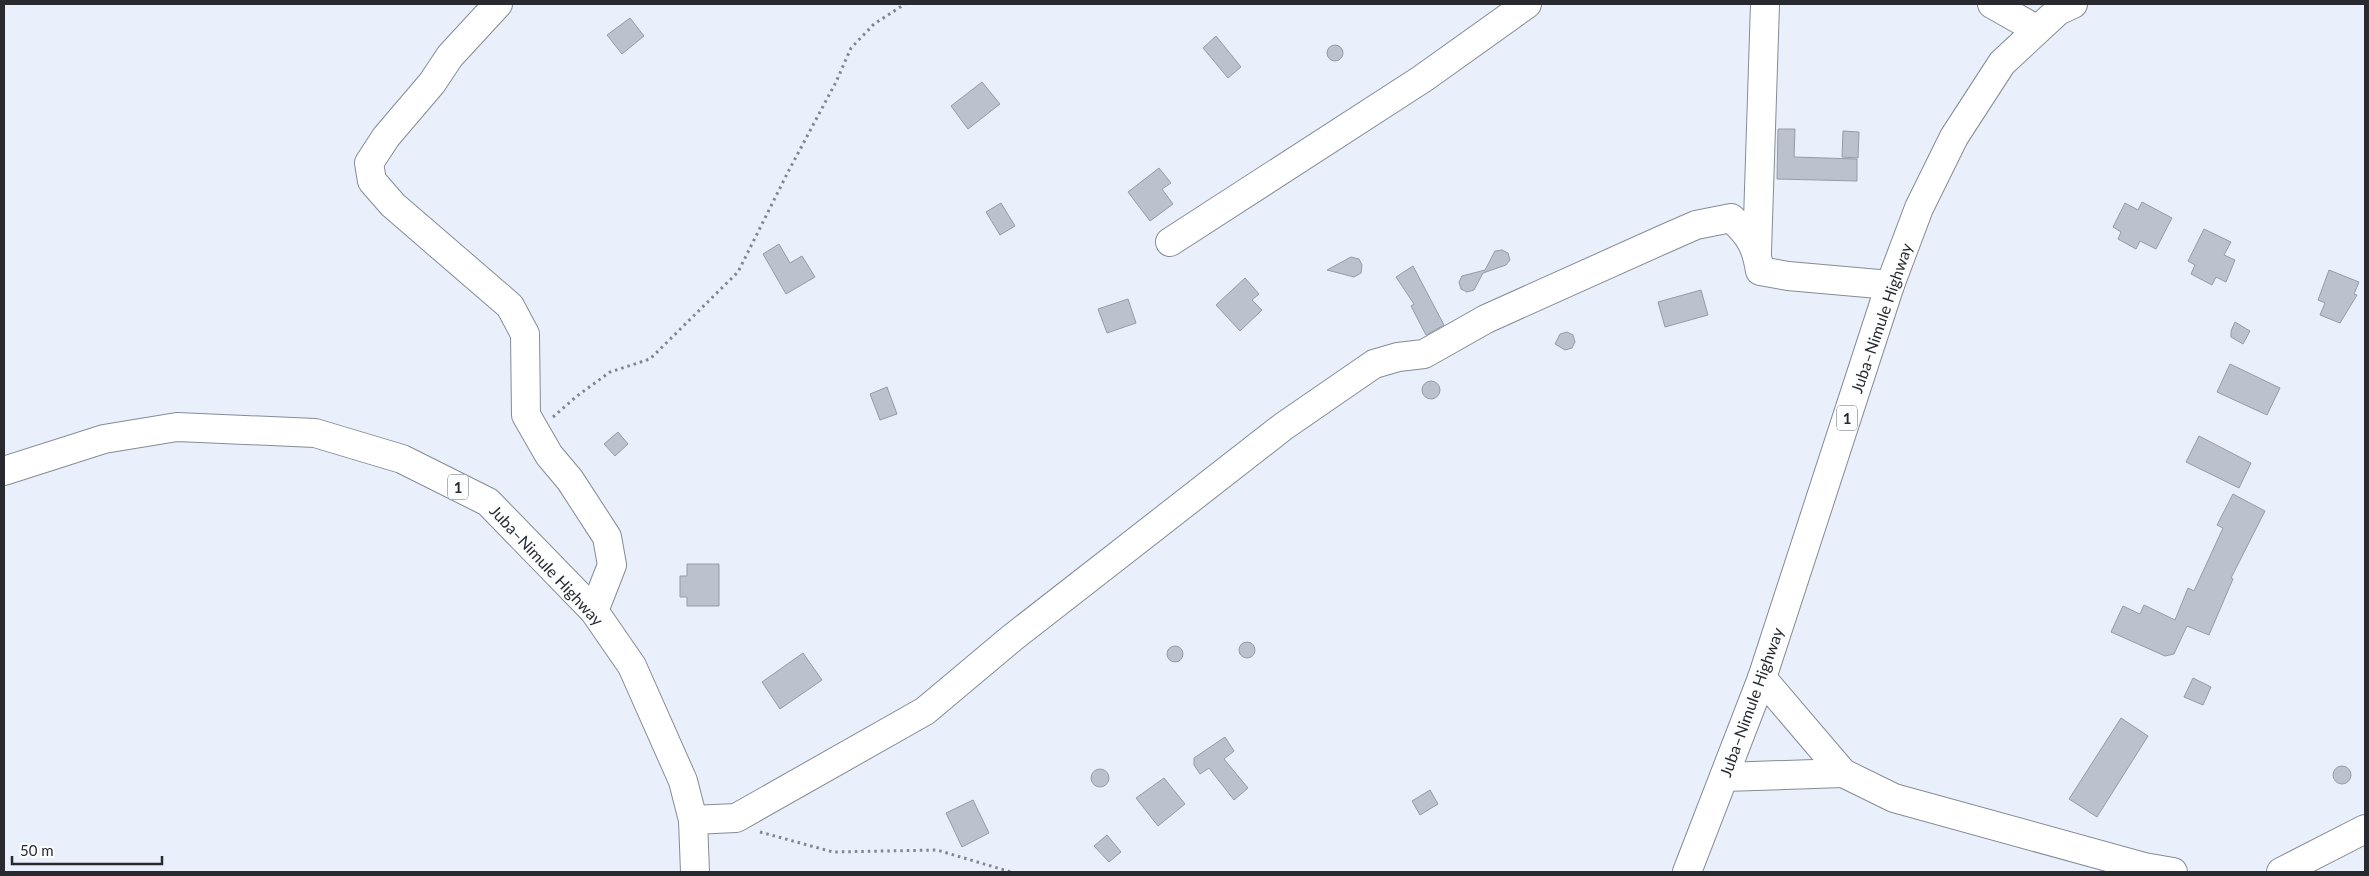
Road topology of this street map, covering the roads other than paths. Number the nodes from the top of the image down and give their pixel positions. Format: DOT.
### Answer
graph roads {
  1 [pos="498,4"];
  2 [pos="1527,4"];
  3 [pos="1765,4"];
  4 [pos="1992,4"];
  5 [pos="2073,4"];
  6 [pos="2036,29"];
  7 [pos="1170,242"];
  8 [pos="1757,251"];
  9 [pos="1890,284"];
  10 [pos="4,471"];
  11 [pos="594,611"];
  12 [pos="1762,678"];
  13 [pos="1843,773"];
  14 [pos="1724,777"];
  15 [pos="694,820"];
  16 [pos="2365,829"];
  17 [pos="695,872"];
  18 [pos="1687,872"];
  19 [pos="2173,872"];
  20 [pos="2281,872"];
  1 -- 11 [label="street"];
  2 -- 7 [label="street"];
  3 -- 8 [label="street"];
  4 -- 6 [label="street"];
  5 -- 6 [label="street, Juba–Nimule Highway / 1"];
  6 -- 9 [label="street, Juba–Nimule Highway / 1"];
  8 -- 9 [label="street"];
  8 -- 15 [label="street"];
  9 -- 12 [label="street, Juba–Nimule Highway / 1"];
  10 -- 11 [label="street, Juba–Nimule Highway / 1"];
  11 -- 15 [label="street, Juba–Nimule Highway / 1"];
  12 -- 13 [label="street"];
  12 -- 14 [label="street, Juba–Nimule Highway / 1"];
  13 -- 14 [label="street"];
  13 -- 19 [label="street"];
  14 -- 18 [label="street, Juba–Nimule Highway / 1"];
  15 -- 17 [label="street, Juba–Nimule Highway / 1"];
  16 -- 20 [label="street"];
}
